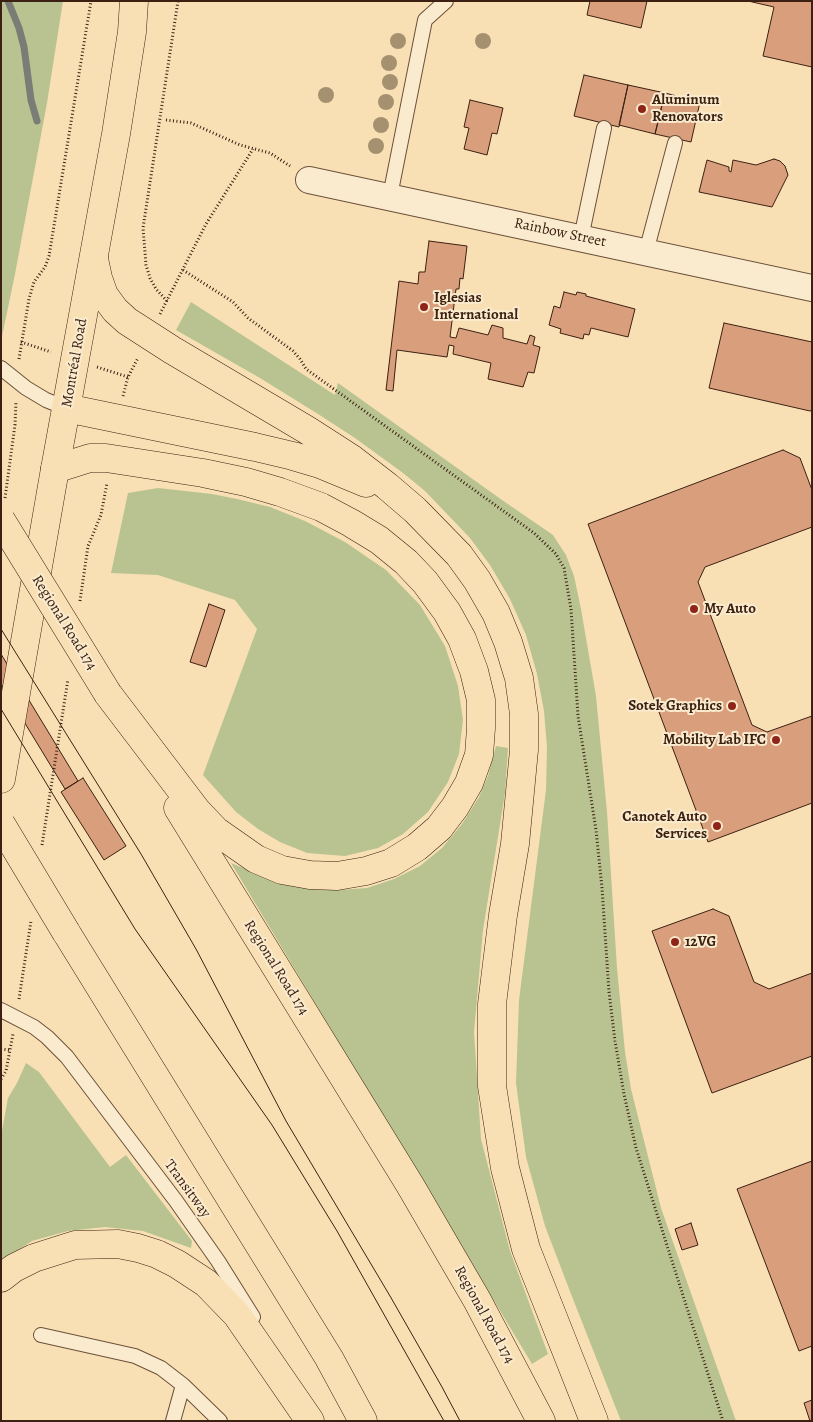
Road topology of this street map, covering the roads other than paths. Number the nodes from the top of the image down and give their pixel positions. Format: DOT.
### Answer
graph roads {
  1 [pos="134,1"];
  2 [pos="141,1"];
  3 [pos="446,1"];
  4 [pos="132,32"];
  5 [pos="604,128"];
  6 [pos="675,144"];
  7 [pos="308,180"];
  8 [pos="390,196"];
  9 [pos="581,238"];
  10 [pos="646,252"];
  11 [pos="94,259"];
  12 [pos="812,288"];
  13 [pos="1,368"];
  14 [pos="66,408"];
  15 [pos="55,469"];
  16 [pos="3,511"];
  17 [pos="437,532"];
  18 [pos="108,694"];
  19 [pos="1,779"];
  20 [pos="1,824"];
  21 [pos="1,1010"];
  22 [pos="1,1278"];
  23 [pos="41,1335"];
  24 [pos="182,1386"];
  25 [pos="309,1420"];
  26 [pos="172,1421"];
  27 [pos="220,1421"];
  28 [pos="363,1421"];
  29 [pos="541,1421"];
  30 [pos="594,1421"];
  1 -- 4 [label="main road, Montréal Road"];
  2 -- 4 [label="main road, Montréal Road"];
  3 -- 8 [label="lane"];
  4 -- 11 [label="main road, Montréal Road"];
  5 -- 9 [label="lane"];
  6 -- 10 [label="lane"];
  7 -- 8 [label="street, Rainbow Street"];
  8 -- 9 [label="street, Rainbow Street"];
  9 -- 10 [label="street, Rainbow Street"];
  10 -- 12 [label="street, Rainbow Street"];
  11 -- 14 [label="main road, Montréal Road"];
  11 -- 17 [label="main road"];
  13 -- 14 [label="lane"];
  14 -- 15 [label="main road, Montréal Road"];
  14 -- 17 [label="main road"];
  15 -- 18 [label="main road"];
  15 -- 19 [label="main road, Montréal Road"];
  16 -- 18 [label="main road, Regional Road 174, bridge"];
  17 -- 30 [label="main road"];
  18 -- 29 [label="main road, Regional Road 174"];
  20 -- 28 [label="main road, bridge"];
  21 -- 25 [label="lane, Transitway"];
  22 -- 25 [label="main road"];
  23 -- 24 [label="lane"];
  24 -- 26 [label="lane"];
  24 -- 27 [label="lane"];
}
